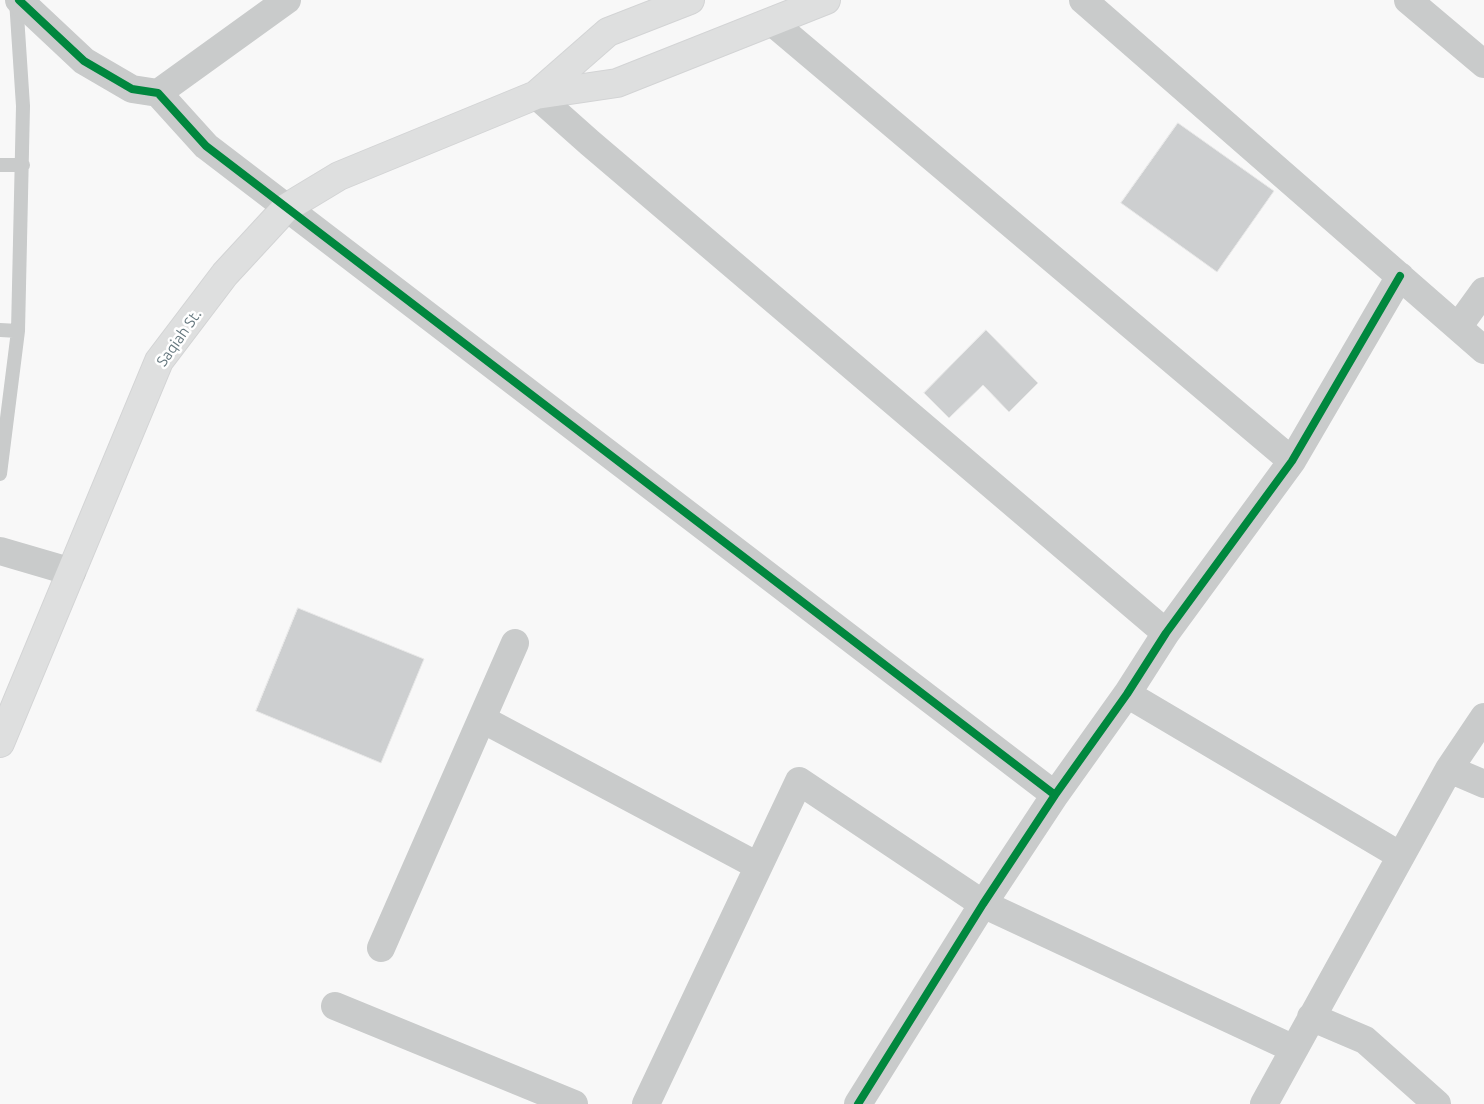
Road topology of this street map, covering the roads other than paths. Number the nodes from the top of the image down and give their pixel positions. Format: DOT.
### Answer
graph roads {
  1 [pos="17,0"];
  2 [pos="287,0"];
  3 [pos="690,0"];
  4 [pos="826,0"];
  5 [pos="1083,0"];
  6 [pos="1408,0"];
  7 [pos="772,22"];
  8 [pos="1484,64"];
  9 [pos="158,93"];
  10 [pos="536,95"];
  11 [pos="0,165"];
  12 [pos="23,165"];
  13 [pos="286,208"];
  14 [pos="1400,276"];
  15 [pos="1484,291"];
  16 [pos="1458,328"];
  17 [pos="0,330"];
  18 [pos="18,331"];
  19 [pos="1484,350"];
  20 [pos="1292,461"];
  21 [pos="0,474"];
  22 [pos="0,551"];
  23 [pos="72,572"];
  24 [pos="1166,633"];
  25 [pos="515,643"];
  26 [pos="1126,694"];
  27 [pos="1484,717"];
  28 [pos="482,719"];
  29 [pos="0,743"];
  30 [pos="1449,769"];
  31 [pos="1484,784"];
  32 [pos="1055,795"];
  33 [pos="1400,856"];
  34 [pos="758,866"];
  35 [pos="983,904"];
  36 [pos="381,948"];
  37 [pos="334,1006"];
  38 [pos="1311,1017"];
  39 [pos="1294,1049"];
  40 [pos="574,1104"];
  41 [pos="646,1104"];
  42 [pos="858,1104"];
  43 [pos="1264,1104"];
  44 [pos="1438,1104"];
  1 -- 9 [label="street"];
  1 -- 12 [label="lane"];
  2 -- 9 [label="street"];
  3 -- 10 [label="main road"];
  4 -- 7 [label="main road"];
  5 -- 14 [label="street"];
  6 -- 8 [label="street"];
  7 -- 10 [label="main road"];
  7 -- 20 [label="street"];
  9 -- 13 [label="street"];
  10 -- 13 [label="main road, Saqiah St."];
  10 -- 24 [label="street"];
  11 -- 12 [label="lane"];
  12 -- 18 [label="lane"];
  13 -- 23 [label="main road, Saqiah St."];
  13 -- 32 [label="street"];
  14 -- 16 [label="street"];
  14 -- 20 [label="street"];
  15 -- 16 [label="street"];
  16 -- 19 [label="street"];
  17 -- 18 [label="lane"];
  18 -- 21 [label="lane"];
  20 -- 24 [label="street"];
  22 -- 23 [label="street"];
  23 -- 29 [label="main road, Saqiah St."];
  24 -- 26 [label="street"];
  25 -- 28 [label="street"];
  26 -- 32 [label="street"];
  26 -- 33 [label="street"];
  27 -- 30 [label="street"];
  28 -- 34 [label="street"];
  28 -- 36 [label="street"];
  30 -- 31 [label="street"];
  30 -- 33 [label="street"];
  32 -- 35 [label="street"];
  33 -- 38 [label="street"];
  34 -- 35 [label="street"];
  34 -- 41 [label="street"];
  35 -- 39 [label="street"];
  35 -- 42 [label="street"];
  37 -- 40 [label="street"];
  38 -- 39 [label="street"];
  38 -- 44 [label="street"];
  39 -- 43 [label="street"];
}
